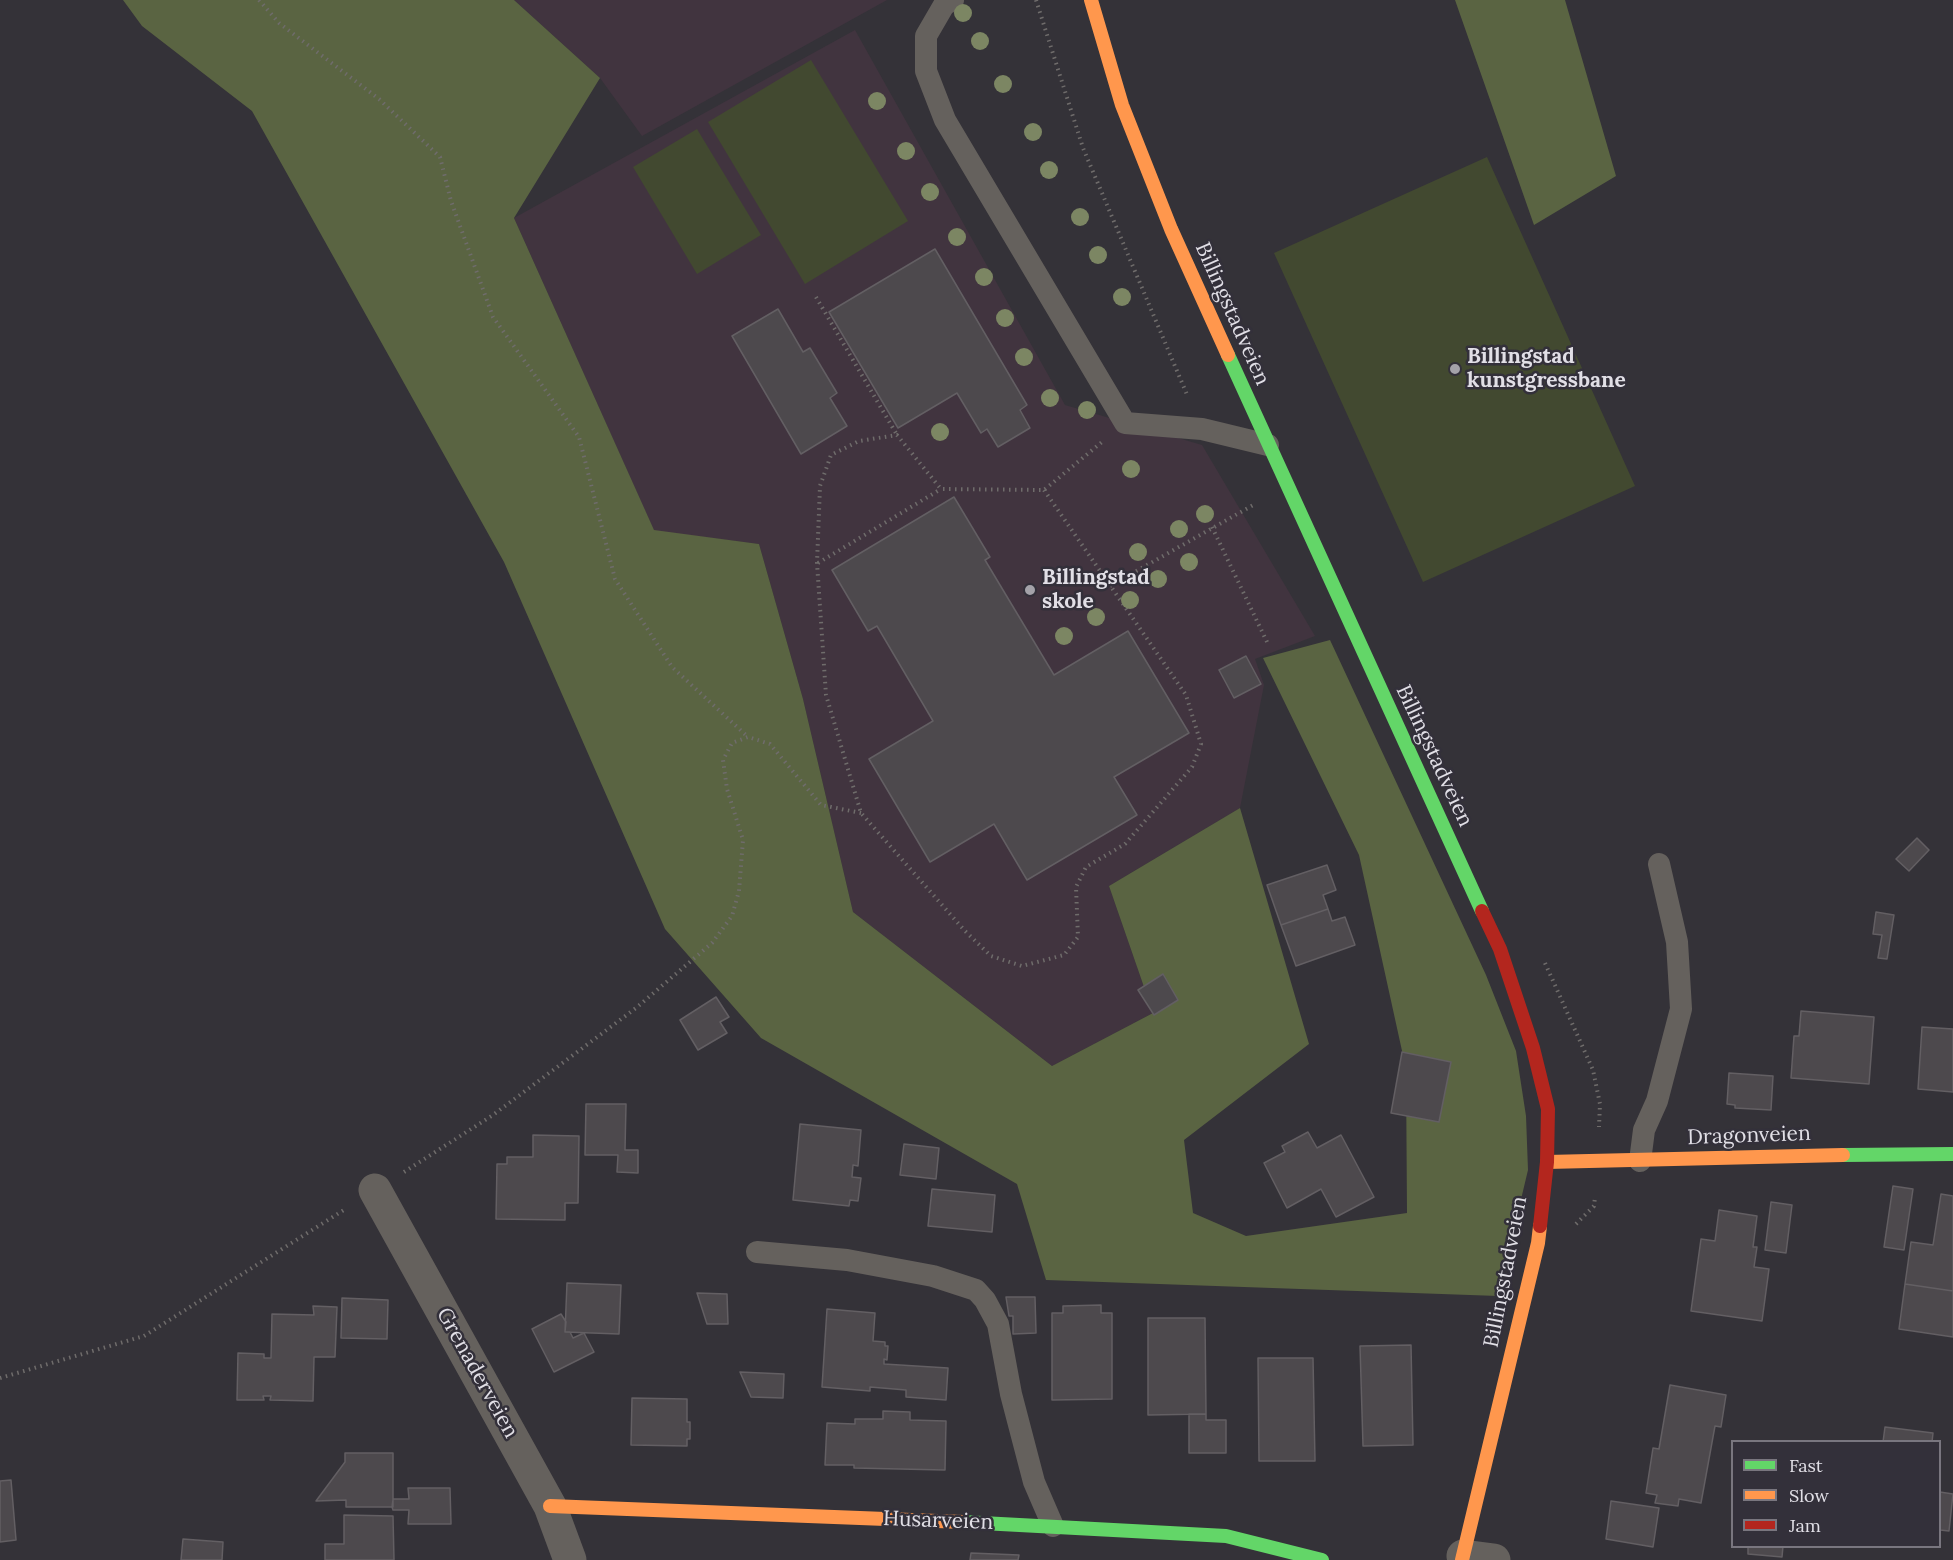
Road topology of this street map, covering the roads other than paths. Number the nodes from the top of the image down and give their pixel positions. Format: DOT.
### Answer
graph roads {
  1 [pos="953,0"];
  2 [pos="1091,0"];
  3 [pos="1268,445"];
  4 [pos="1659,864"];
  5 [pos="1953,1154"];
  6 [pos="1640,1161"];
  7 [pos="1547,1162"];
  8 [pos="375,1190"];
  9 [pos="757,1252"];
  10 [pos="550,1506"];
  11 [pos="1053,1526"];
  12 [pos="1462,1558"];
  13 [pos="570,1560"];
  14 [pos="1322,1560"];
  15 [pos="1494,1560"];
  1 -- 3 [label="lane"];
  2 -- 3 [label="main road, Billingstadveien"];
  3 -- 7 [label="main road, Billingstadveien"];
  4 -- 6 [label="lane"];
  5 -- 6 [label="main road, Dragonveien"];
  6 -- 7 [label="main road, Dragonveien"];
  7 -- 12 [label="main road, Billingstadveien"];
  8 -- 10 [label="street, Grenaderveien"];
  9 -- 11 [label="lane"];
  10 -- 11 [label="main road, Husarveien"];
  10 -- 13 [label="street, Grenaderveien"];
  11 -- 14 [label="main road, Husarveien"];
  12 -- 15 [label="street"];
}
